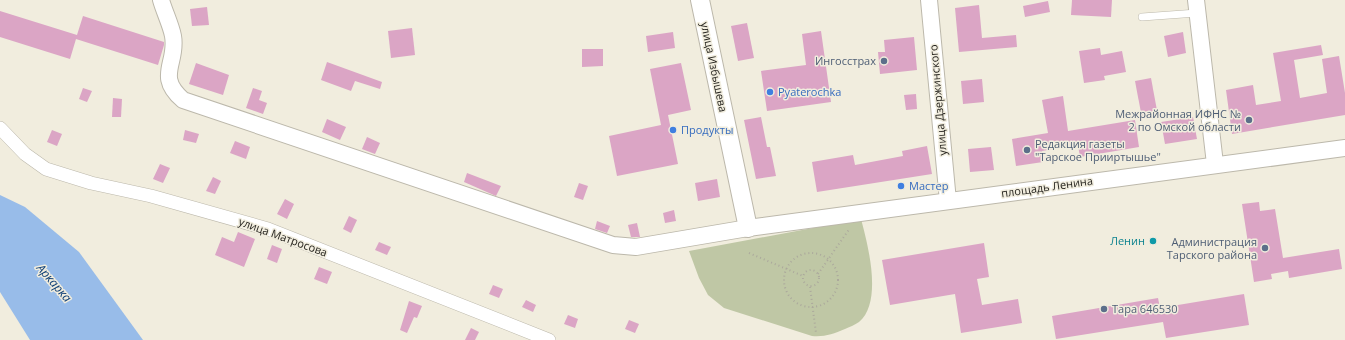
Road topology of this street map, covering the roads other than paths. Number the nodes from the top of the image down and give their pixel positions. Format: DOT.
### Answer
graph roads {
  1 [pos="161,0"];
  2 [pos="700,0"];
  3 [pos="929,0"];
  4 [pos="1197,7"];
  5 [pos="1142,16"];
  6 [pos="0,128"];
  7 [pos="1345,148"];
  8 [pos="1215,164"];
  9 [pos="948,201"];
  10 [pos="748,228"];
  11 [pos="549,340"];
  1 -- 10 [label="street, площадь Ленина"];
  2 -- 10 [label="main road, улица Избышева"];
  3 -- 9 [label="street, улица Дзержинского"];
  4 -- 5 [label="lane"];
  4 -- 8 [label="street"];
  6 -- 11 [label="street, улица Матросова"];
  7 -- 8 [label="street, площадь Ленина"];
  8 -- 9 [label="street, площадь Ленина"];
  9 -- 10 [label="street, площадь Ленина"];
}
